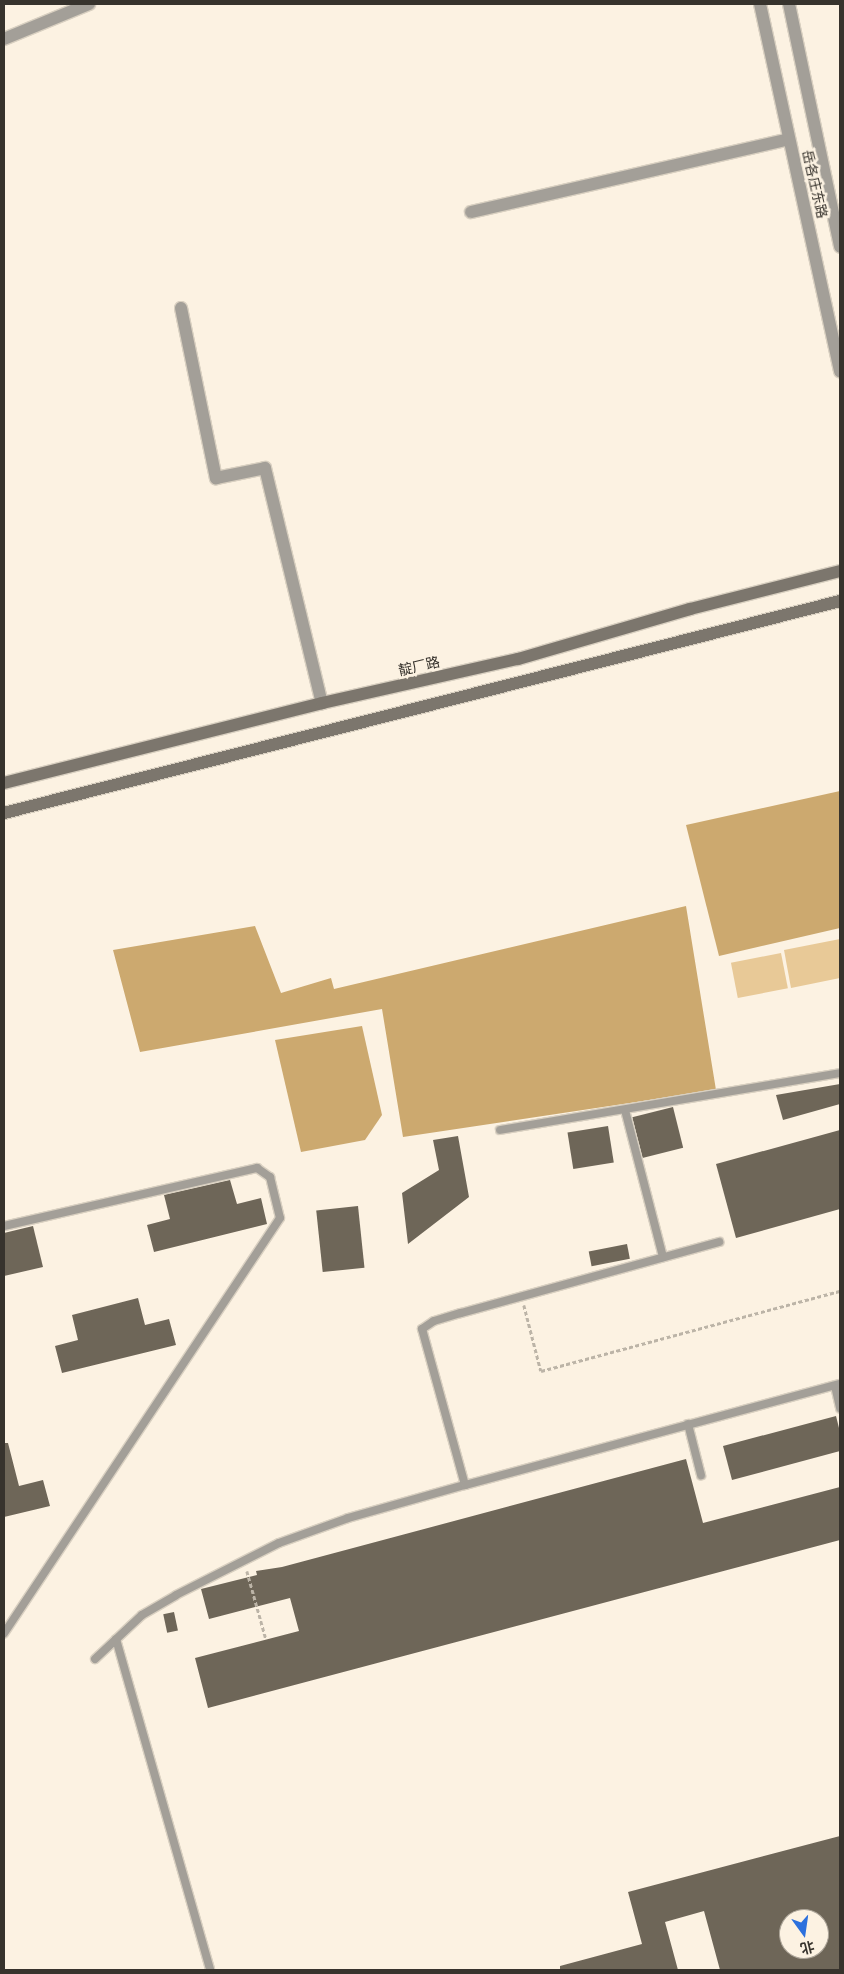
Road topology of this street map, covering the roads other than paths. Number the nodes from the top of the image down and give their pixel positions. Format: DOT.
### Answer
graph roads {
  1 [pos="89,4"];
  2 [pos="760,4"];
  3 [pos="789,4"];
  4 [pos="4,39"];
  5 [pos="789,139"];
  6 [pos="470,212"];
  7 [pos="840,247"];
  8 [pos="181,308"];
  9 [pos="840,371"];
  10 [pos="840,571"];
  11 [pos="840,601"];
  12 [pos="322,703"];
  13 [pos="4,783"];
  14 [pos="4,814"];
  15 [pos="840,1073"];
  16 [pos="625,1110"];
  17 [pos="500,1130"];
  18 [pos="4,1226"];
  19 [pos="719,1242"];
  20 [pos="663,1256"];
  21 [pos="837,1385"];
  22 [pos="840,1408"];
  23 [pos="688,1424"];
  24 [pos="701,1475"];
  25 [pos="465,1485"];
  26 [pos="4,1634"];
  27 [pos="116,1639"];
  28 [pos="95,1659"];
  29 [pos="210,1970"];
  1 -- 4 [label="street"];
  2 -- 5 [label="street, 岳各庄东路"];
  3 -- 7 [label="street, 岳各庄东路"];
  5 -- 6 [label="street"];
  5 -- 9 [label="street, 岳各庄东路"];
  8 -- 12 [label="street"];
  10 -- 12 [label="main road, 靛厂路"];
  11 -- 14 [label="main road"];
  12 -- 13 [label="main road, 靛厂路"];
  15 -- 16 [label="lane"];
  16 -- 17 [label="lane"];
  16 -- 20 [label="lane"];
  18 -- 26 [label="lane"];
  19 -- 20 [label="lane"];
  20 -- 25 [label="lane"];
  21 -- 22 [label="lane"];
  21 -- 23 [label="lane"];
  23 -- 24 [label="lane"];
  23 -- 25 [label="lane"];
  25 -- 27 [label="lane"];
  27 -- 28 [label="lane"];
  27 -- 29 [label="lane"];
}
